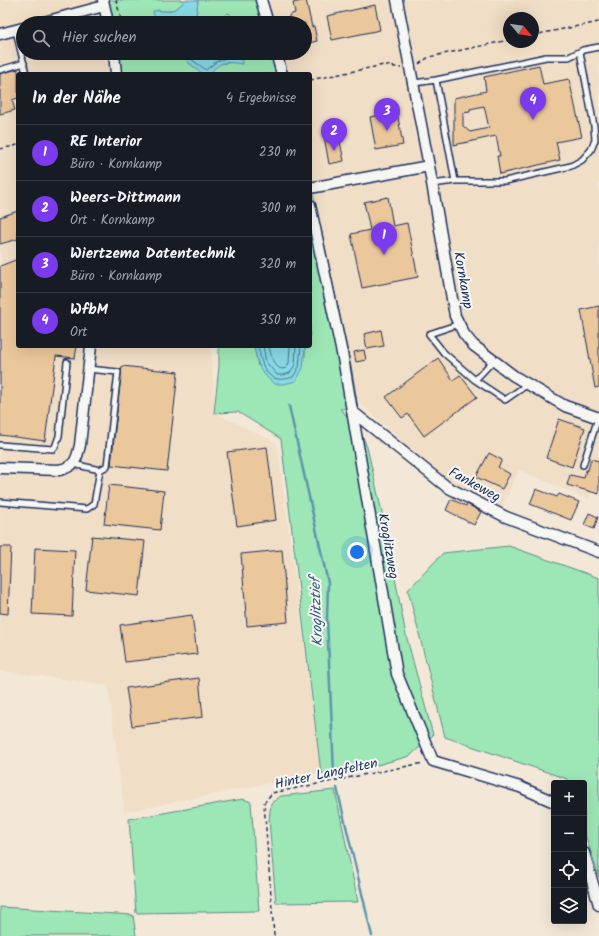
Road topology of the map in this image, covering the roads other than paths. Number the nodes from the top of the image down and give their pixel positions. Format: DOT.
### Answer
graph roads {
  1 [pos="261,0"];
  2 [pos="397,0"];
  3 [pos="104,3"];
  4 [pos="62,16"];
  5 [pos="107,16"];
  6 [pos="266,16"];
  7 [pos="16,30"];
  8 [pos="0,34"];
  9 [pos="599,47"];
  10 [pos="580,52"];
  11 [pos="24,60"];
  12 [pos="115,60"];
  13 [pos="278,60"];
  14 [pos="24,63"];
  15 [pos="0,70"];
  16 [pos="26,72"];
  17 [pos="116,72"];
  18 [pos="281,72"];
  19 [pos="436,80"];
  20 [pos="414,83"];
  21 [pos="429,166"];
  22 [pos="455,180"];
  23 [pos="432,184"];
  24 [pos="312,188"];
  25 [pos="312,214"];
  26 [pos="459,324"];
  27 [pos="91,348"];
  28 [pos="493,361"];
  29 [pos="67,362"];
  30 [pos="88,369"];
  31 [pos="475,380"];
  32 [pos="528,384"];
  33 [pos="353,412"];
  34 [pos="598,418"];
  35 [pos="0,445"];
  36 [pos="73,464"];
  37 [pos="583,465"];
  38 [pos="0,468"];
  39 [pos="100,470"];
  40 [pos="0,502"];
  41 [pos="599,552"];
  42 [pos="551,801"];
  43 [pos="587,864"];
  44 [pos="599,905"];
  1 -- 6 [label="street"];
  2 -- 20 [label="street, Kornkamp"];
  3 -- 4 [label="street"];
  3 -- 5 [label="street"];
  7 -- 8 [label="street"];
  9 -- 10 [label="lane"];
  10 -- 19 [label="lane"];
  10 -- 22 [label="lane"];
  11 -- 14 [label="lane"];
  12 -- 17 [label="street"];
  13 -- 18 [label="street"];
  14 -- 15 [label="lane"];
  14 -- 16 [label="lane"];
  19 -- 20 [label="lane"];
  19 -- 22 [label="lane"];
  20 -- 21 [label="street, Kornkamp"];
  21 -- 23 [label="street, Kornkamp"];
  21 -- 24 [label="street"];
  22 -- 23 [label="lane"];
  23 -- 26 [label="street, Kornkamp"];
  25 -- 33 [label="street, Kroglitzweg"];
  26 -- 28 [label="street, Kornkamp"];
  26 -- 31 [label="lane"];
  27 -- 30 [label="street"];
  28 -- 31 [label="lane"];
  28 -- 32 [label="street, Kornkamp"];
  29 -- 35 [label="lane"];
  30 -- 36 [label="street"];
  30 -- 39 [label="lane"];
  31 -- 32 [label="lane"];
  32 -- 34 [label="street, Kornkamp"];
  33 -- 41 [label="street, Fankeweg"];
  33 -- 42 [label="street, Kroglitzweg"];
  34 -- 37 [label="lane"];
  36 -- 38 [label="street"];
  36 -- 39 [label="lane"];
  39 -- 40 [label="lane"];
  43 -- 44 [label="street"];
}
